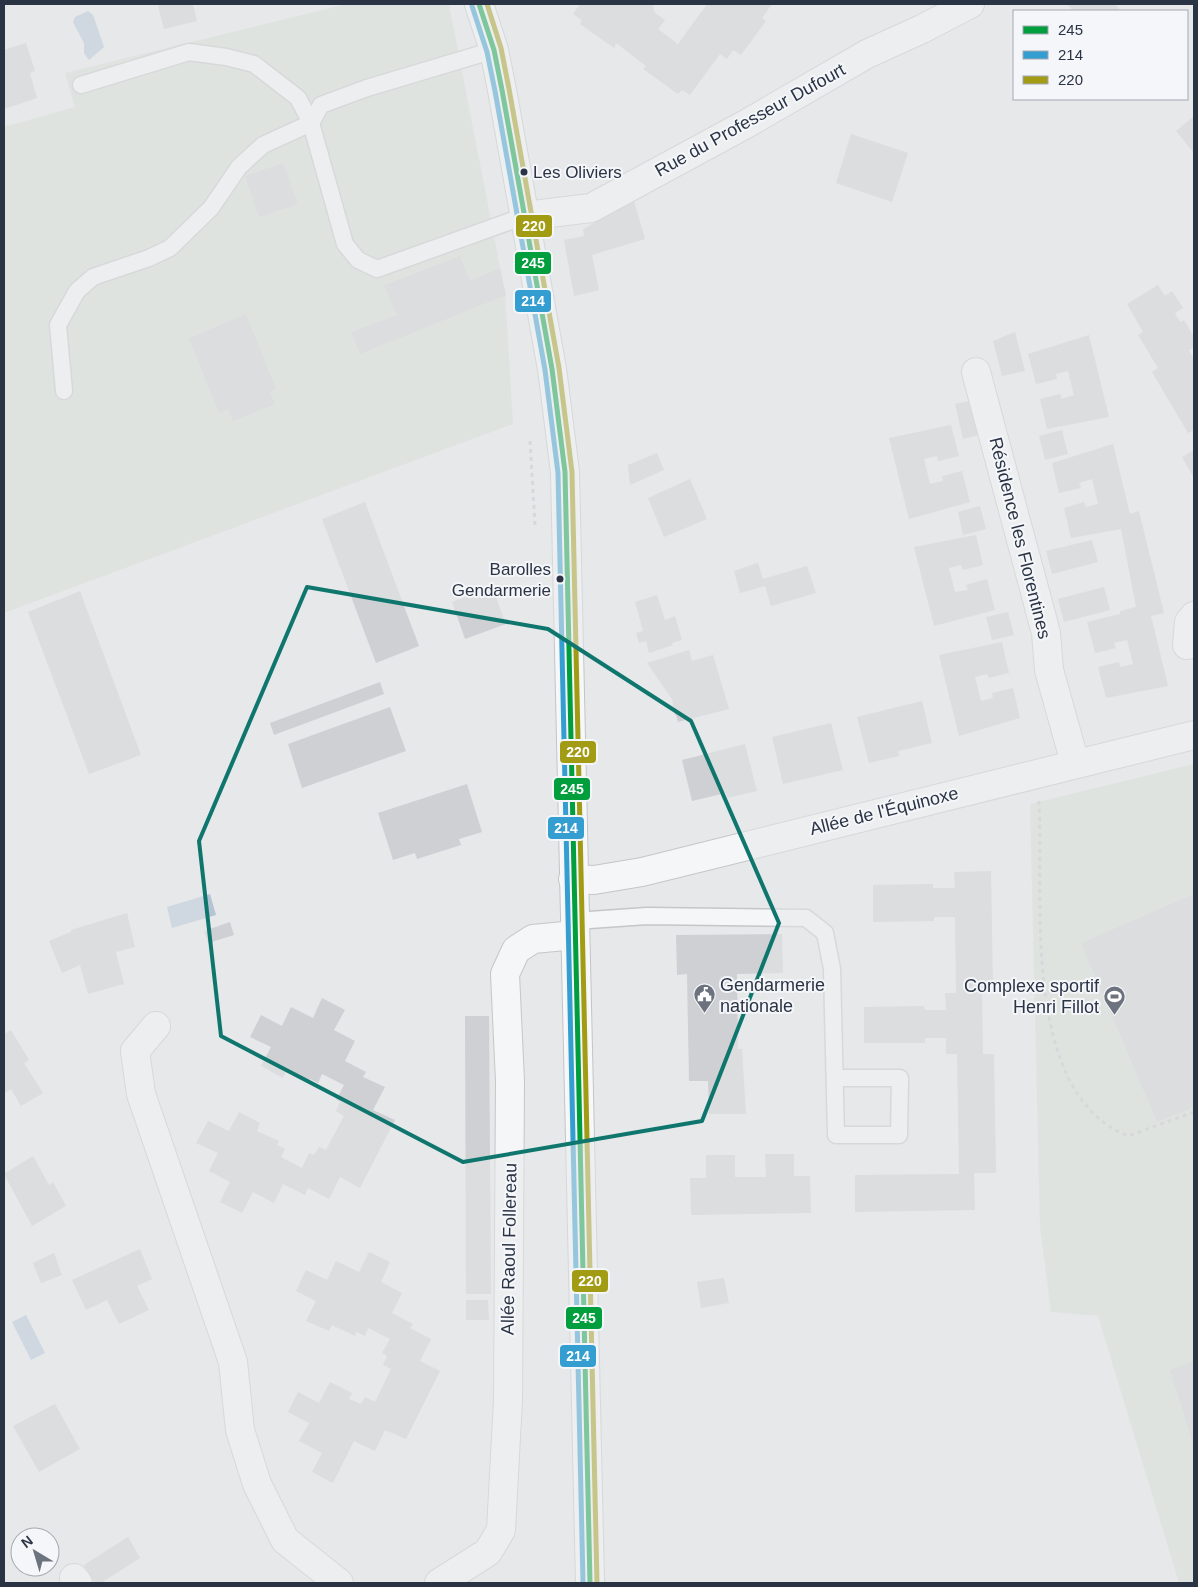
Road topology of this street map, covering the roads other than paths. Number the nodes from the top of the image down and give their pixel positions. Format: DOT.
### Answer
graph roads {
  1 [pos="480,4"];
  2 [pos="496,4"];
  3 [pos="970,4"];
  4 [pos="494,50"];
  5 [pos="81,85"];
  6 [pos="311,123"];
  7 [pos="525,216"];
  8 [pos="976,372"];
  9 [pos="64,391"];
  10 [pos="1194,616"];
  11 [pos="1187,644"];
  12 [pos="1194,735"];
  13 [pos="1075,763"];
  14 [pos="573,879"];
  15 [pos="575,928"];
  16 [pos="156,1026"];
  17 [pos="836,1078"];
  18 [pos="339,1583"];
  19 [pos="439,1583"];
  20 [pos="590,1583"];
  1 -- 4 [label="main road"];
  2 -- 4 [label="main road"];
  3 -- 7 [label="street, Rue du Professeur Dufourt"];
  4 -- 6 [label="lane"];
  4 -- 7 [label="main road"];
  5 -- 6 [label="lane"];
  6 -- 7 [label="lane"];
  6 -- 9 [label="lane"];
  7 -- 14 [label="main road"];
  8 -- 13 [label="street, Résidence les Florentines"];
  10 -- 11 [label="street"];
  12 -- 13 [label="street, Allée de l'Équinoxe"];
  13 -- 14 [label="street, Allée de l'Équinoxe"];
  14 -- 15 [label="main road"];
  15 -- 17 [label="lane"];
  15 -- 19 [label="street, Allée Raoul Follereau"];
  15 -- 20 [label="main road"];
  16 -- 18 [label="street"];
  17 -- 17 [label="lane"];
}
